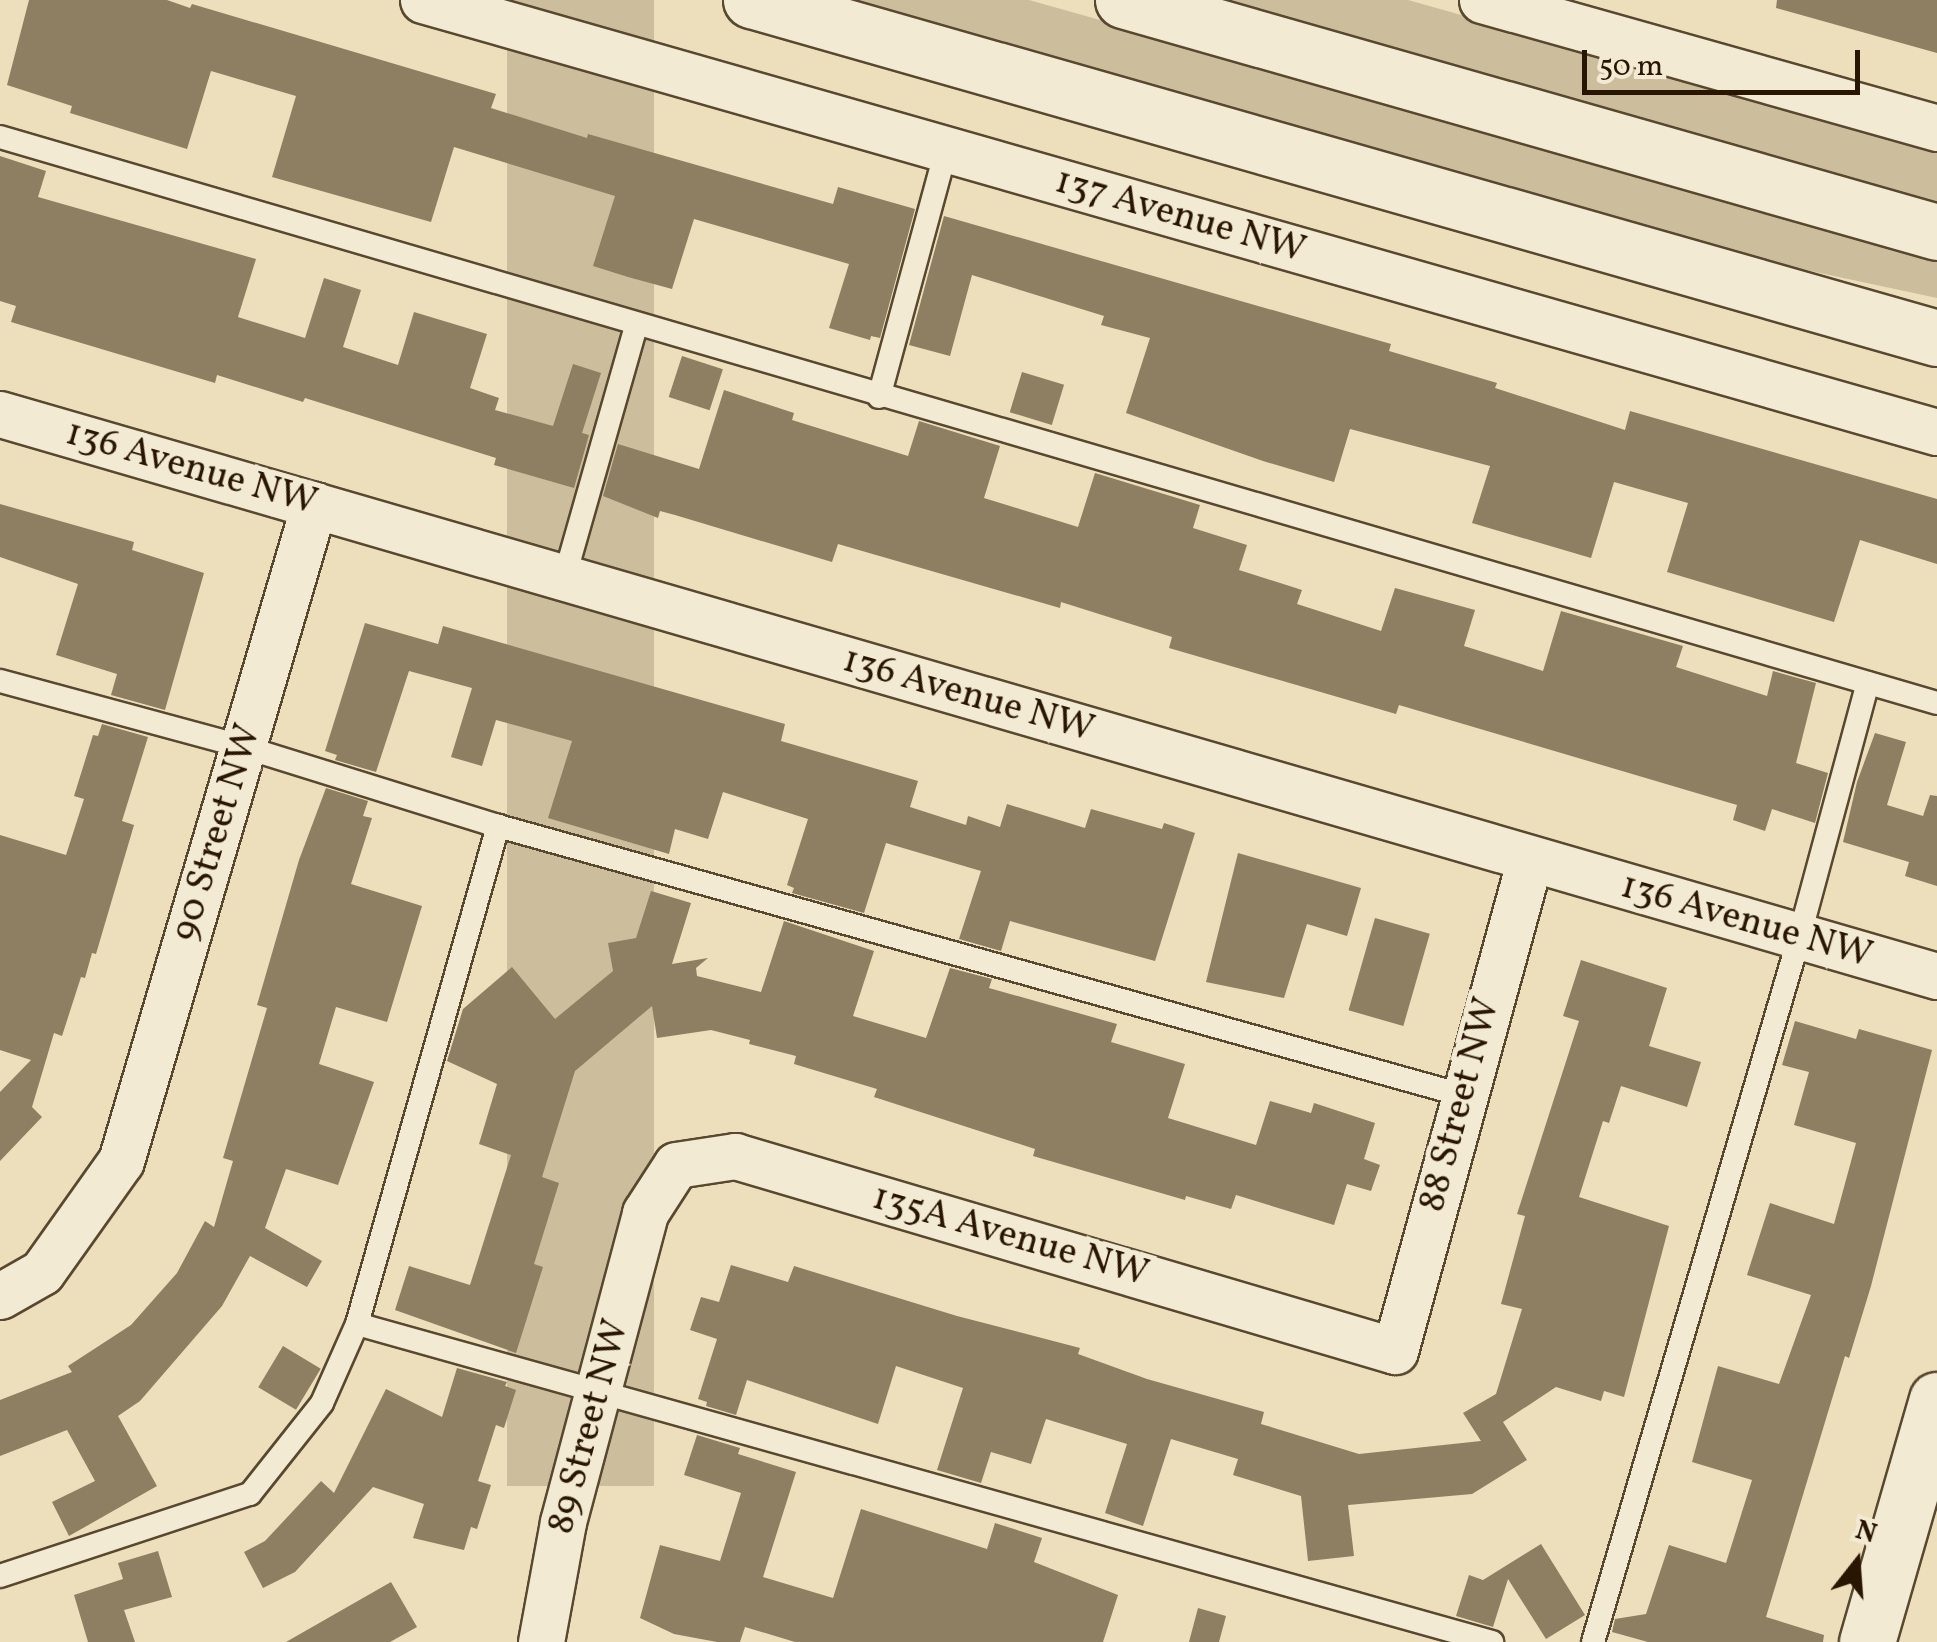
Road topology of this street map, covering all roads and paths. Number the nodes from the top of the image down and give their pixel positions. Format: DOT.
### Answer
graph roads {
  1 [pos="423,0"];
  2 [pos="750,0"];
  3 [pos="1123,0"];
  4 [pos="1482,0"];
  5 [pos="1937,128"];
  6 [pos="0,137"];
  7 [pos="946,151"];
  8 [pos="1937,232"];
  9 [pos="636,326"];
  10 [pos="1937,338"];
  11 [pos="879,396"];
  12 [pos="0,414"];
  13 [pos="1937,432"];
  14 [pos="314,506"];
  15 [pos="564,580"];
  16 [pos="0,681"];
  17 [pos="1868,684"];
  18 [pos="1937,702"];
  19 [pos="244,747"];
  20 [pos="498,826"];
  21 [pos="1530,859"];
  22 [pos="1799,938"];
  23 [pos="1937,976"];
  24 [pos="1462,1095"];
  25 [pos="645,1213"];
  26 [pos="0,1296"];
  27 [pos="357,1324"];
  28 [pos="1395,1351"];
  29 [pos="602,1389"];
  30 [pos="1937,1400"];
  31 [pos="1923,1504"];
  32 [pos="0,1576"];
  33 [pos="541,1642"];
  34 [pos="1492,1642"];
  35 [pos="1593,1642"];
  36 [pos="1868,1642"];
  1 -- 7 [label="street, 137 Avenue NW"];
  2 -- 10 [label="main road"];
  3 -- 8 [label="main road"];
  4 -- 5 [label="street"];
  6 -- 9 [label="lane"];
  7 -- 11 [label="lane"];
  7 -- 13 [label="street, 137 Avenue NW"];
  9 -- 11 [label="lane"];
  9 -- 15 [label="lane"];
  11 -- 17 [label="lane"];
  12 -- 14 [label="street, 136 Avenue NW"];
  14 -- 15 [label="street, 136 Avenue NW"];
  14 -- 19 [label="street, 90 Street NW"];
  15 -- 21 [label="street, 136 Avenue NW"];
  16 -- 19 [label="lane"];
  17 -- 18 [label="lane"];
  17 -- 22 [label="lane"];
  19 -- 20 [label="lane"];
  19 -- 26 [label="street, 90 Street NW"];
  20 -- 24 [label="lane"];
  20 -- 27 [label="lane"];
  21 -- 22 [label="street, 136 Avenue NW"];
  21 -- 24 [label="street, 88 Street NW"];
  22 -- 23 [label="street, 136 Avenue NW"];
  22 -- 35 [label="lane"];
  24 -- 28 [label="street, 88 Street NW"];
  25 -- 28 [label="street, 135A Avenue NW"];
  25 -- 29 [label="street, 89 Street NW"];
  27 -- 29 [label="lane"];
  27 -- 32 [label="lane"];
  29 -- 33 [label="street, 89 Street NW"];
  29 -- 34 [label="lane"];
  30 -- 31 [label="main road"];
  31 -- 36 [label="main road"];
}
